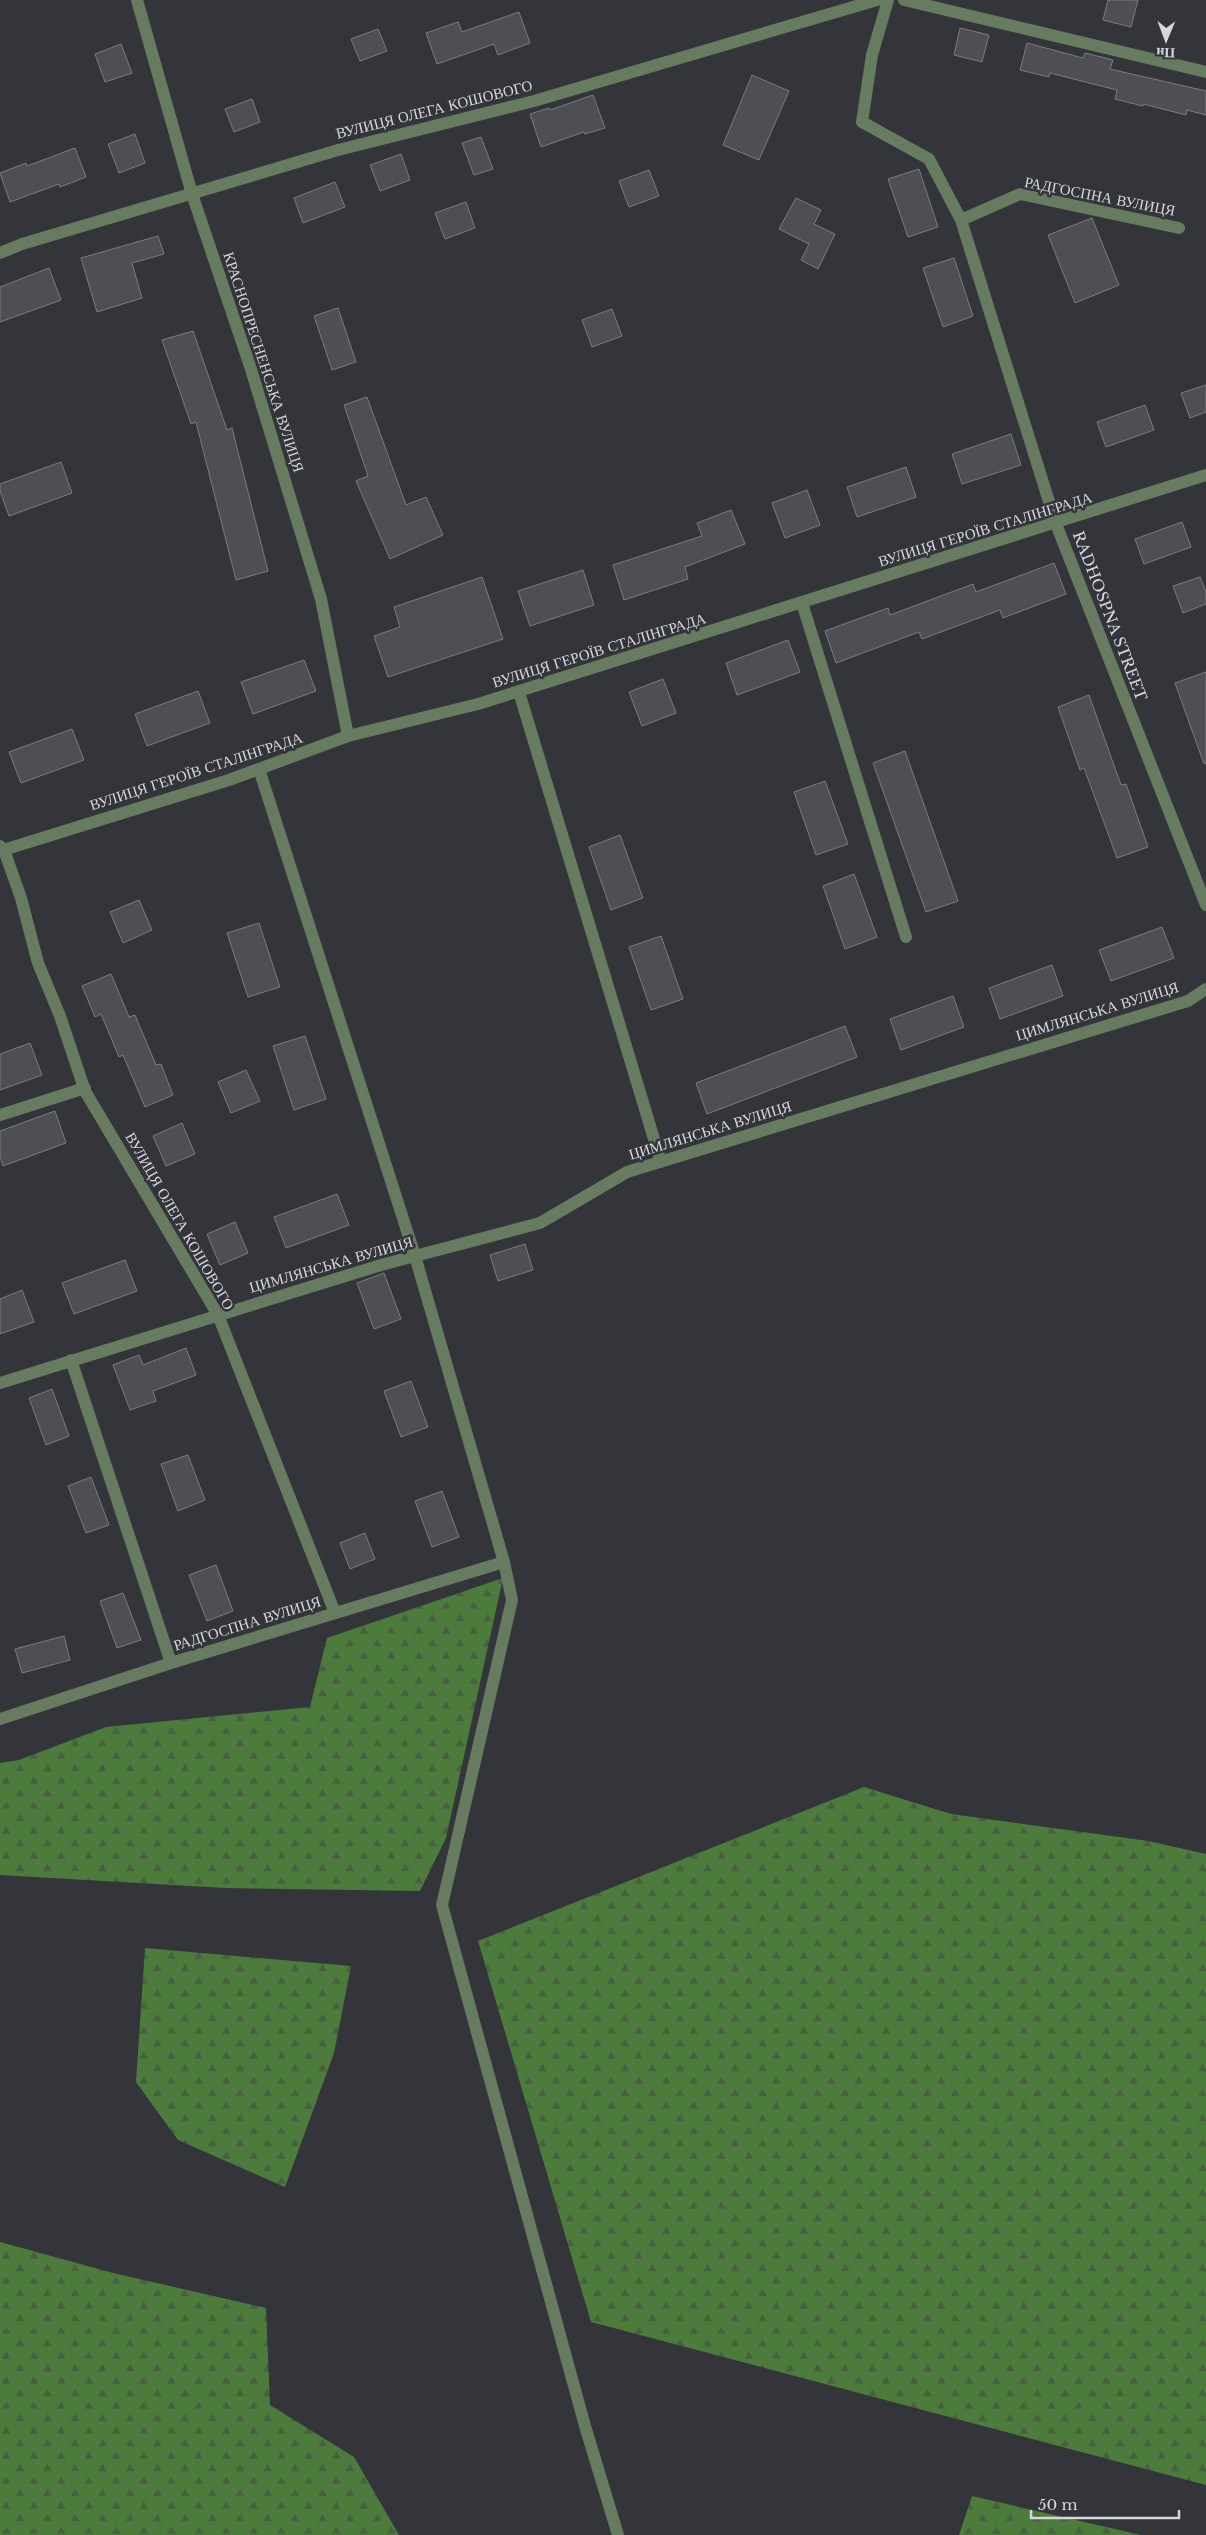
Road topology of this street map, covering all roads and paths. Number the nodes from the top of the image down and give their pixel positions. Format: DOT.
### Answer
graph roads {
  1 [pos="136,0"];
  2 [pos="878,0"];
  3 [pos="888,0"];
  4 [pos="904,0"];
  5 [pos="1206,72"];
  6 [pos="192,194"];
  7 [pos="961,220"];
  8 [pos="1180,228"];
  9 [pos="0,254"];
  10 [pos="1206,475"];
  11 [pos="1056,524"];
  12 [pos="802,603"];
  13 [pos="519,692"];
  14 [pos="348,736"];
  15 [pos="259,769"];
  16 [pos="1,849"];
  17 [pos="1206,905"];
  18 [pos="906,937"];
  19 [pos="1206,990"];
  20 [pos="84,1088"];
  21 [pos="0,1115"];
  22 [pos="661,1162"];
  23 [pos="415,1256"];
  24 [pos="218,1315"];
  25 [pos="71,1360"];
  26 [pos="0,1383"];
  27 [pos="504,1562"];
  28 [pos="335,1613"];
  29 [pos="171,1663"];
  30 [pos="0,1719"];
  31 [pos="618,2535"];
  1 -- 6 [label="street, КРАСНОПРЕСНЕНСЬКА ВУЛИЦЯ"];
  2 -- 6 [label="street, ВУЛИЦЯ ОЛЕГА КОШОВОГО"];
  3 -- 7 [label="street"];
  4 -- 5 [label="street"];
  6 -- 9 [label="street, ВУЛИЦЯ ОЛЕГА КОШОВОГО"];
  6 -- 14 [label="street, КРАСНОПРЕСНЕНСЬКА ВУЛИЦЯ"];
  7 -- 8 [label="street, РАДГОСПНА ВУЛИЦЯ"];
  7 -- 11 [label="street, RADHOSPNA STREET"];
  10 -- 11 [label="street, ВУЛИЦЯ ГЕРОЇВ СТАЛІНГРАДА"];
  11 -- 12 [label="street, ВУЛИЦЯ ГЕРОЇВ СТАЛІНГРАДА"];
  11 -- 17 [label="street, RADHOSPNA STREET"];
  12 -- 13 [label="street, ВУЛИЦЯ ГЕРОЇВ СТАЛІНГРАДА"];
  12 -- 18 [label="street"];
  13 -- 14 [label="street, ВУЛИЦЯ ГЕРОЇВ СТАЛІНГРАДА"];
  13 -- 22 [label="street"];
  14 -- 15 [label="street, ВУЛИЦЯ ГЕРОЇВ СТАЛІНГРАДА"];
  15 -- 16 [label="street, ВУЛИЦЯ ГЕРОЇВ СТАЛІНГРАДА"];
  15 -- 23 [label="street"];
  16 -- 20 [label="street, ВУЛИЦЯ ОЛЕГА КОШОВОГО"];
  19 -- 22 [label="street, ЦИМЛЯНСЬКА ВУЛИЦЯ"];
  20 -- 21 [label="street"];
  20 -- 24 [label="street, ВУЛИЦЯ ОЛЕГА КОШОВОГО"];
  22 -- 23 [label="street, ЦИМЛЯНСЬКА ВУЛИЦЯ"];
  23 -- 24 [label="street, ЦИМЛЯНСЬКА ВУЛИЦЯ"];
  23 -- 27 [label="street"];
  24 -- 25 [label="street, ЦИМЛЯНСЬКА ВУЛИЦЯ"];
  24 -- 28 [label="street, ВУЛИЦЯ ОЛЕГА КОШОВОГО"];
  25 -- 26 [label="street, ЦИМЛЯНСЬКА ВУЛИЦЯ"];
  25 -- 29 [label="street"];
  27 -- 28 [label="street, РАДГОСПНА ВУЛИЦЯ"];
  27 -- 31 [label="street"];
  28 -- 29 [label="street, РАДГОСПНА ВУЛИЦЯ"];
  29 -- 30 [label="street, РАДГОСПНА ВУЛИЦЯ"];
}
